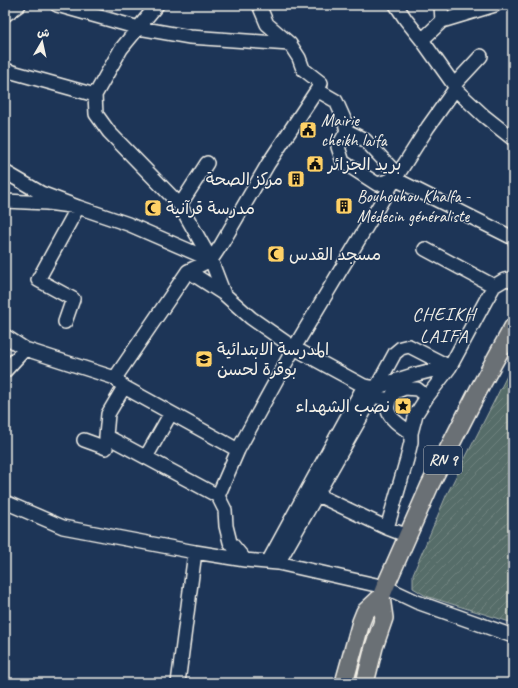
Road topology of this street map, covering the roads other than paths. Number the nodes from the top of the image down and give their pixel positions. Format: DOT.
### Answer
graph roads {
  1 [pos="20,5"];
  2 [pos="57,5"];
  3 [pos="158,5"];
  4 [pos="260,5"];
  5 [pos="396,5"];
  6 [pos="441,5"];
  7 [pos="495,5"];
  8 [pos="5,15"];
  9 [pos="442,22"];
  10 [pos="138,28"];
  11 [pos="422,40"];
  12 [pos="290,44"];
  13 [pos="481,56"];
  14 [pos="5,70"];
  15 [pos="454,87"];
  16 [pos="317,90"];
  17 [pos="95,96"];
  18 [pos="347,131"];
  19 [pos="513,139"];
  20 [pos="207,163"];
  21 [pos="5,172"];
  22 [pos="395,179"];
  23 [pos="5,201"];
  24 [pos="180,205"];
  25 [pos="78,207"];
  26 [pos="513,238"];
  27 [pos="425,248"];
  28 [pos="211,260"];
  29 [pos="188,271"];
  30 [pos="513,281"];
  31 [pos="494,286"];
  32 [pos="224,294"];
  33 [pos="66,322"];
  34 [pos="513,327"];
  35 [pos="5,336"];
  36 [pos="294,348"];
  37 [pos="25,349"];
  38 [pos="450,367"];
  39 [pos="5,372"];
  40 [pos="119,382"];
  41 [pos="371,390"];
  42 [pos="427,397"];
  43 [pos="389,400"];
  44 [pos="171,413"];
  45 [pos="411,433"];
  46 [pos="106,436"];
  47 [pos="84,440"];
  48 [pos="238,450"];
  49 [pos="146,457"];
  50 [pos="312,492"];
  51 [pos="218,496"];
  52 [pos="5,502"];
  53 [pos="387,528"];
  54 [pos="408,536"];
  55 [pos="195,552"];
  56 [pos="245,560"];
  57 [pos="273,563"];
  58 [pos="383,592"];
  59 [pos="513,636"];
  60 [pos="178,683"];
  61 [pos="344,683"];
  62 [pos="365,683"];
  1 -- 8 [label="street"];
  2 -- 10 [label="street"];
  3 -- 10 [label="street"];
  4 -- 12 [label="street"];
  5 -- 11 [label="street"];
  6 -- 9 [label="street"];
  7 -- 9 [label="street"];
  9 -- 11 [label="street"];
  10 -- 12 [label="street"];
  10 -- 17 [label="street"];
  11 -- 15 [label="street"];
  12 -- 16 [label="street"];
  13 -- 15 [label="street"];
  14 -- 17 [label="street"];
  15 -- 19 [label="street"];
  15 -- 22 [label="street"];
  16 -- 18 [label="street"];
  16 -- 28 [label="street"];
  17 -- 24 [label="street"];
  18 -- 22 [label="street"];
  18 -- 22 [label="street"];
  20 -- 24 [label="street"];
  21 -- 25 [label="street"];
  22 -- 26 [label="street"];
  22 -- 36 [label="street"];
  23 -- 25 [label="street"];
  24 -- 28 [label="street"];
  25 -- 28 [label="street"];
  25 -- 33 [label="street"];
  27 -- 31 [label="street"];
  28 -- 29 [label="street"];
  28 -- 32 [label="street"];
  29 -- 32 [label="street"];
  29 -- 40 [label="street"];
  30 -- 31 [label="street"];
  31 -- 38 [label="street"];
  32 -- 36 [label="street"];
  34 -- 54 [label="main road, RN 9"];
  35 -- 37 [label="street"];
  36 -- 41 [label="street"];
  36 -- 48 [label="street"];
  37 -- 39 [label="street"];
  37 -- 40 [label="street"];
  38 -- 41 [label="street"];
  38 -- 41 [label="street"];
  38 -- 42 [label="street"];
  40 -- 44 [label="street"];
  40 -- 46 [label="street"];
  41 -- 43 [label="street"];
  41 -- 50 [label="street"];
  42 -- 43 [label="street"];
  42 -- 45 [label="street"];
  43 -- 45 [label="street"];
  44 -- 48 [label="street"];
  44 -- 49 [label="street"];
  45 -- 53 [label="street"];
  46 -- 47 [label="street"];
  46 -- 49 [label="street"];
  48 -- 51 [label="street"];
  49 -- 51 [label="street"];
  50 -- 53 [label="street"];
  50 -- 57 [label="street"];
  51 -- 56 [label="street"];
  52 -- 55 [label="street"];
  53 -- 54 [label="street"];
  54 -- 58 [label="main road, RN 9"];
  55 -- 56 [label="street"];
  55 -- 60 [label="street"];
  56 -- 57 [label="street"];
  57 -- 58 [label="street"];
  58 -- 59 [label="street"];
  58 -- 61 [label="main road, RN 9"];
  58 -- 62 [label="main road"];
}
